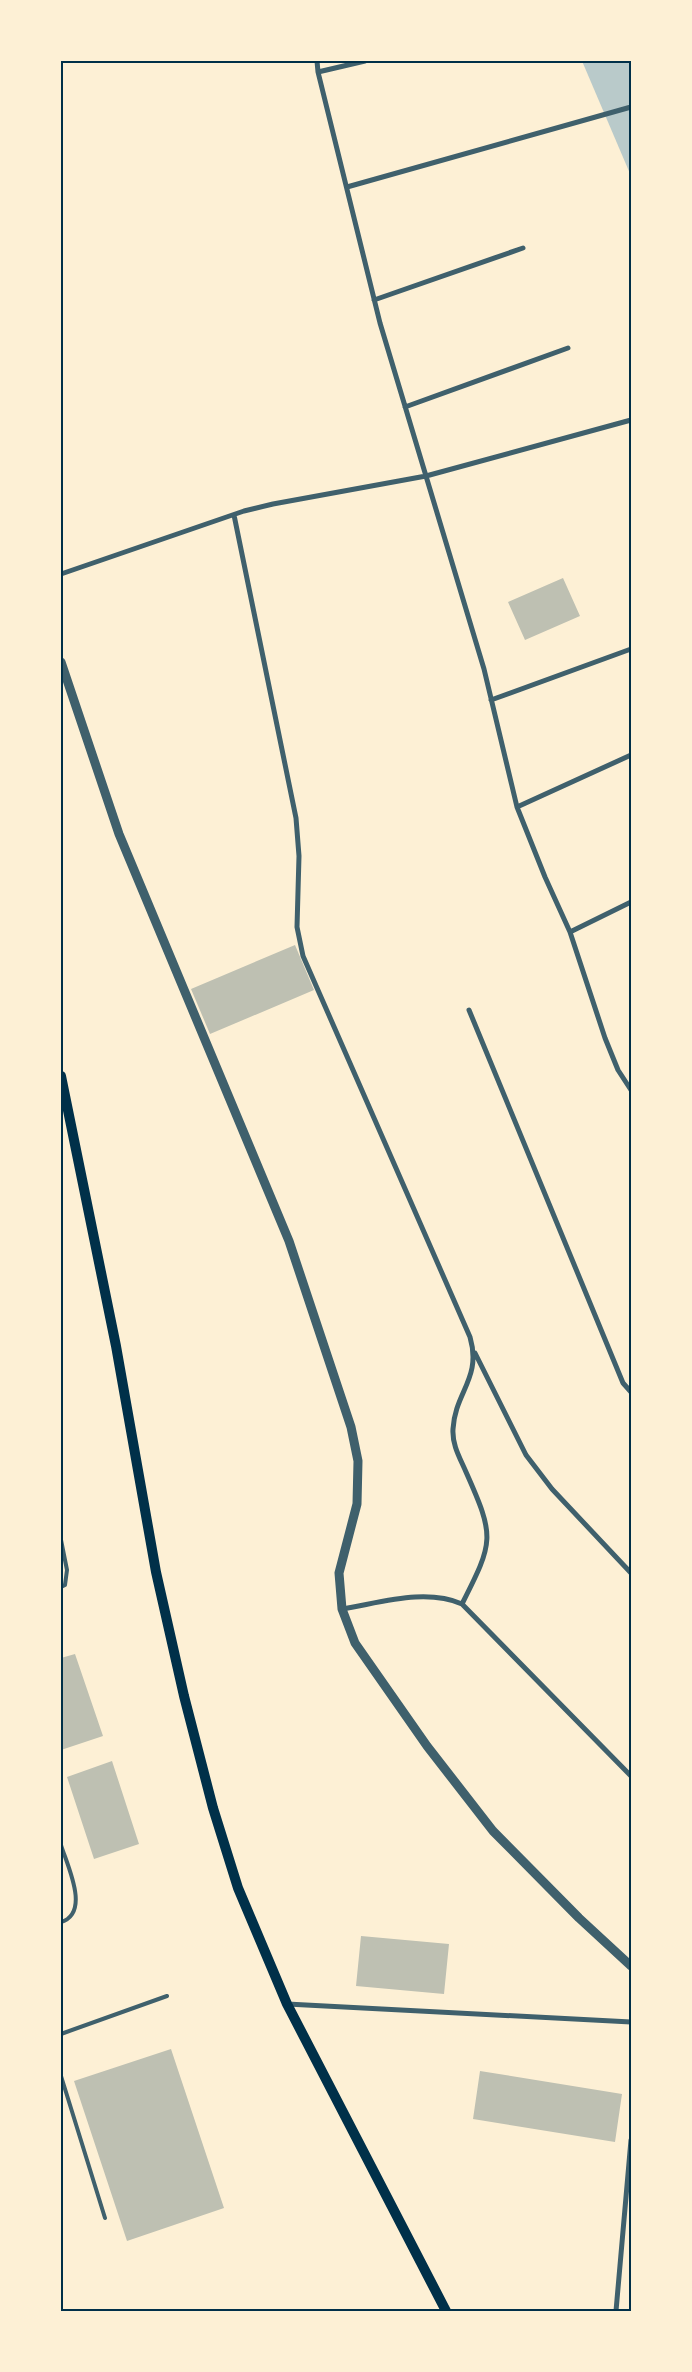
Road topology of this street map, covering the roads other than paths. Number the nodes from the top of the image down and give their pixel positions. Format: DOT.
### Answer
graph roads {
  1 [pos="317,61"];
  2 [pos="365,61"];
  3 [pos="318,72"];
  4 [pos="631,107"];
  5 [pos="347,187"];
  6 [pos="523,248"];
  7 [pos="374,300"];
  8 [pos="568,348"];
  9 [pos="405,407"];
  10 [pos="631,420"];
  11 [pos="426,476"];
  12 [pos="234,515"];
  13 [pos="61,574"];
  14 [pos="631,649"];
  15 [pos="61,662"];
  16 [pos="491,700"];
  17 [pos="631,755"];
  18 [pos="517,807"];
  19 [pos="631,902"];
  20 [pos="570,932"];
  21 [pos="469,1010"];
  22 [pos="61,1076"];
  23 [pos="631,1090"];
  24 [pos="475,1353"];
  25 [pos="631,1392"];
  26 [pos="61,1540"];
  27 [pos="631,1573"];
  28 [pos="61,1588"];
  29 [pos="462,1604"];
  30 [pos="342,1609"];
  31 [pos="631,1776"];
  32 [pos="61,1845"];
  33 [pos="61,1922"];
  34 [pos="631,1966"];
  35 [pos="167,1996"];
  36 [pos="287,2004"];
  37 [pos="631,2022"];
  38 [pos="61,2034"];
  39 [pos="61,2076"];
  40 [pos="631,2140"];
  41 [pos="105,2218"];
  42 [pos="446,2311"];
  43 [pos="616,2311"];
  1 -- 3 [label="street"];
  2 -- 3 [label="street"];
  3 -- 5 [label="street"];
  4 -- 5 [label="street"];
  5 -- 7 [label="street"];
  6 -- 7 [label="street"];
  7 -- 9 [label="street"];
  8 -- 9 [label="street"];
  9 -- 11 [label="street"];
  10 -- 11 [label="street"];
  11 -- 12 [label="street"];
  11 -- 16 [label="street"];
  12 -- 13 [label="street"];
  12 -- 24 [label="street"];
  14 -- 16 [label="street"];
  15 -- 30 [label="street"];
  16 -- 18 [label="street"];
  17 -- 18 [label="street"];
  18 -- 20 [label="street"];
  19 -- 20 [label="street"];
  20 -- 23 [label="street"];
  21 -- 25 [label="street"];
  22 -- 36 [label="main road"];
  24 -- 27 [label="street"];
  24 -- 29 [label="street"];
  26 -- 28 [label="lane"];
  29 -- 30 [label="street"];
  29 -- 31 [label="street"];
  30 -- 34 [label="street"];
  32 -- 33 [label="lane"];
  35 -- 38 [label="lane"];
  36 -- 37 [label="street"];
  36 -- 42 [label="main road"];
  39 -- 41 [label="lane"];
  40 -- 43 [label="street"];
}
